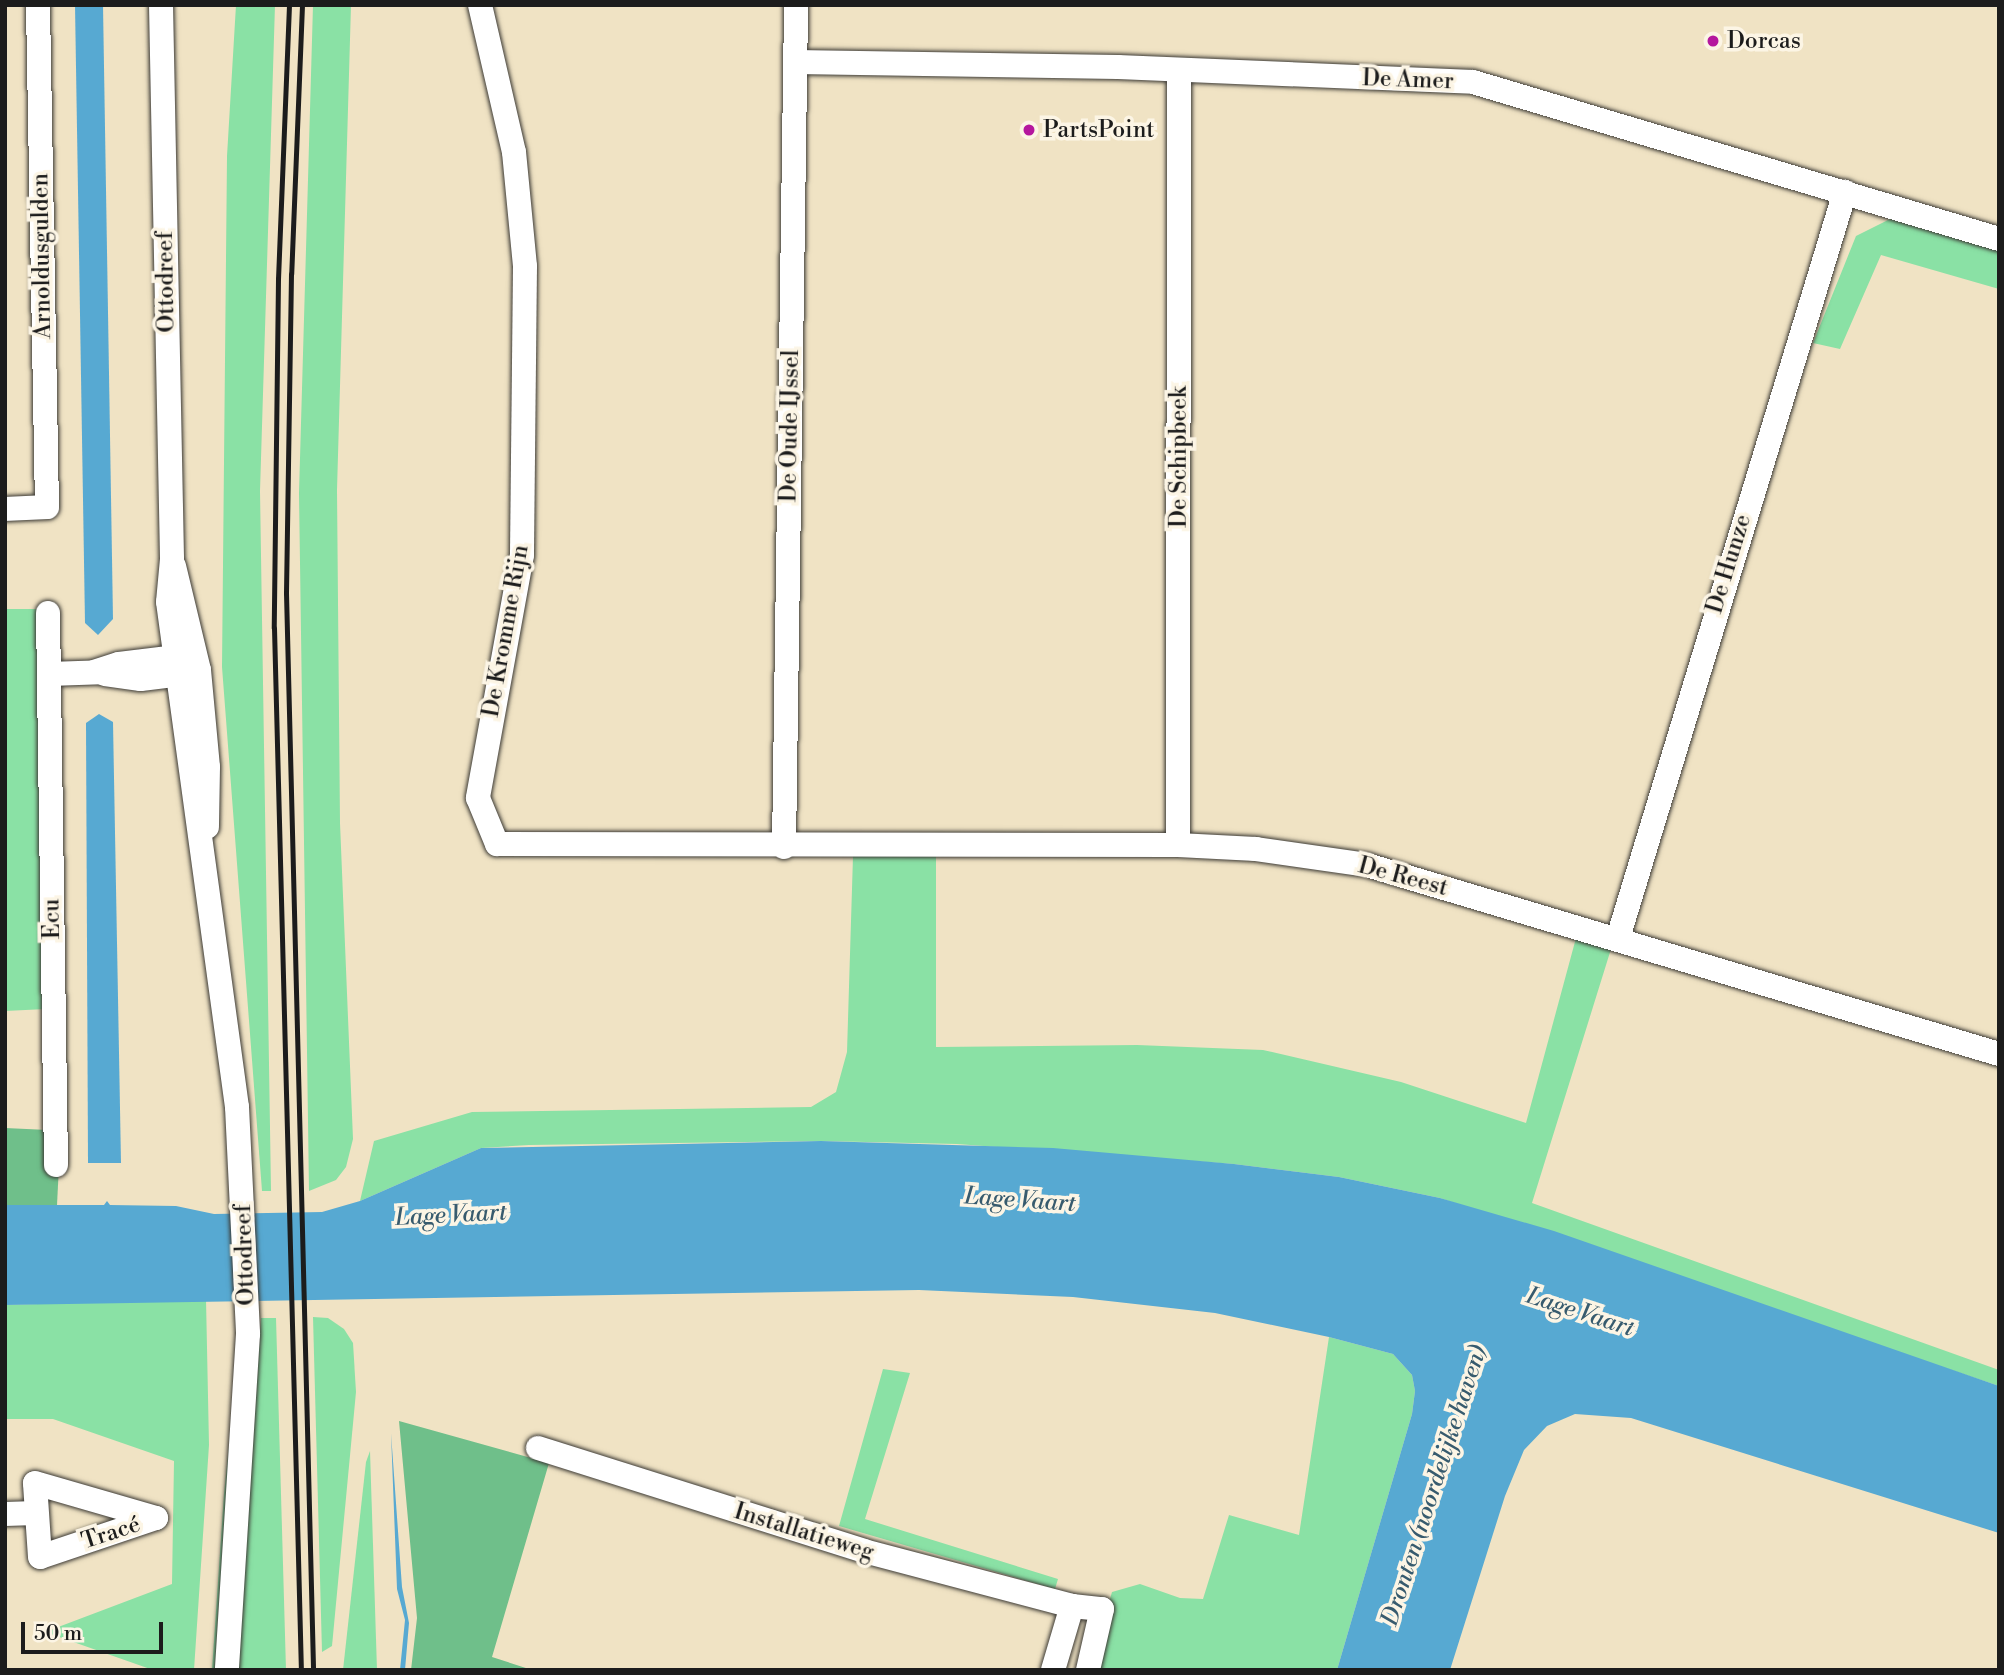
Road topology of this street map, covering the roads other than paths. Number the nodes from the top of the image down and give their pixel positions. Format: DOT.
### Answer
graph roads {
  1 [pos="38,5"];
  2 [pos="161,5"];
  3 [pos="480,5"];
  4 [pos="796,5"];
  5 [pos="795,62"];
  6 [pos="1179,70"];
  7 [pos="1845,192"];
  8 [pos="1999,239"];
  9 [pos="5,509"];
  10 [pos="48,613"];
  11 [pos="183,669"];
  12 [pos="141,670"];
  13 [pos="94,672"];
  14 [pos="48,674"];
  15 [pos="1178,845"];
  16 [pos="784,846"];
  17 [pos="1618,938"];
  18 [pos="1999,1054"];
  19 [pos="56,1164"];
  20 [pos="538,1448"];
  21 [pos="36,1513"];
  22 [pos="5,1514"];
  23 [pos="1072,1606"];
  24 [pos="227,1670"];
  25 [pos="1053,1670"];
  26 [pos="1088,1670"];
  1 -- 9 [label="street, Arnoldusgulden"];
  2 -- 11 [label="street, Ottodreef"];
  3 -- 16 [label="street, De Kromme Rijn"];
  4 -- 5 [label="street, De Oude IJssel"];
  5 -- 6 [label="street, De Amer"];
  5 -- 16 [label="street, De Oude IJssel"];
  6 -- 7 [label="street, De Amer"];
  6 -- 15 [label="street, De Schipbeek"];
  7 -- 8 [label="street, De Amer"];
  7 -- 17 [label="street, De Hunze"];
  10 -- 14 [label="street, Ecu"];
  11 -- 13 [label="street"];
  11 -- 24 [label="street, Ottodreef"];
  12 -- 13 [label="street"];
  13 -- 14 [label="street"];
  14 -- 19 [label="street, Ecu"];
  15 -- 16 [label="street, De Reest"];
  15 -- 17 [label="street, De Reest"];
  17 -- 18 [label="street, De Reest"];
  20 -- 23 [label="street, Installatieweg"];
  21 -- 21 [label="street, Tracé"];
  21 -- 22 [label="street"];
  23 -- 25 [label="street"];
  23 -- 26 [label="street, Installatieweg"];
}
